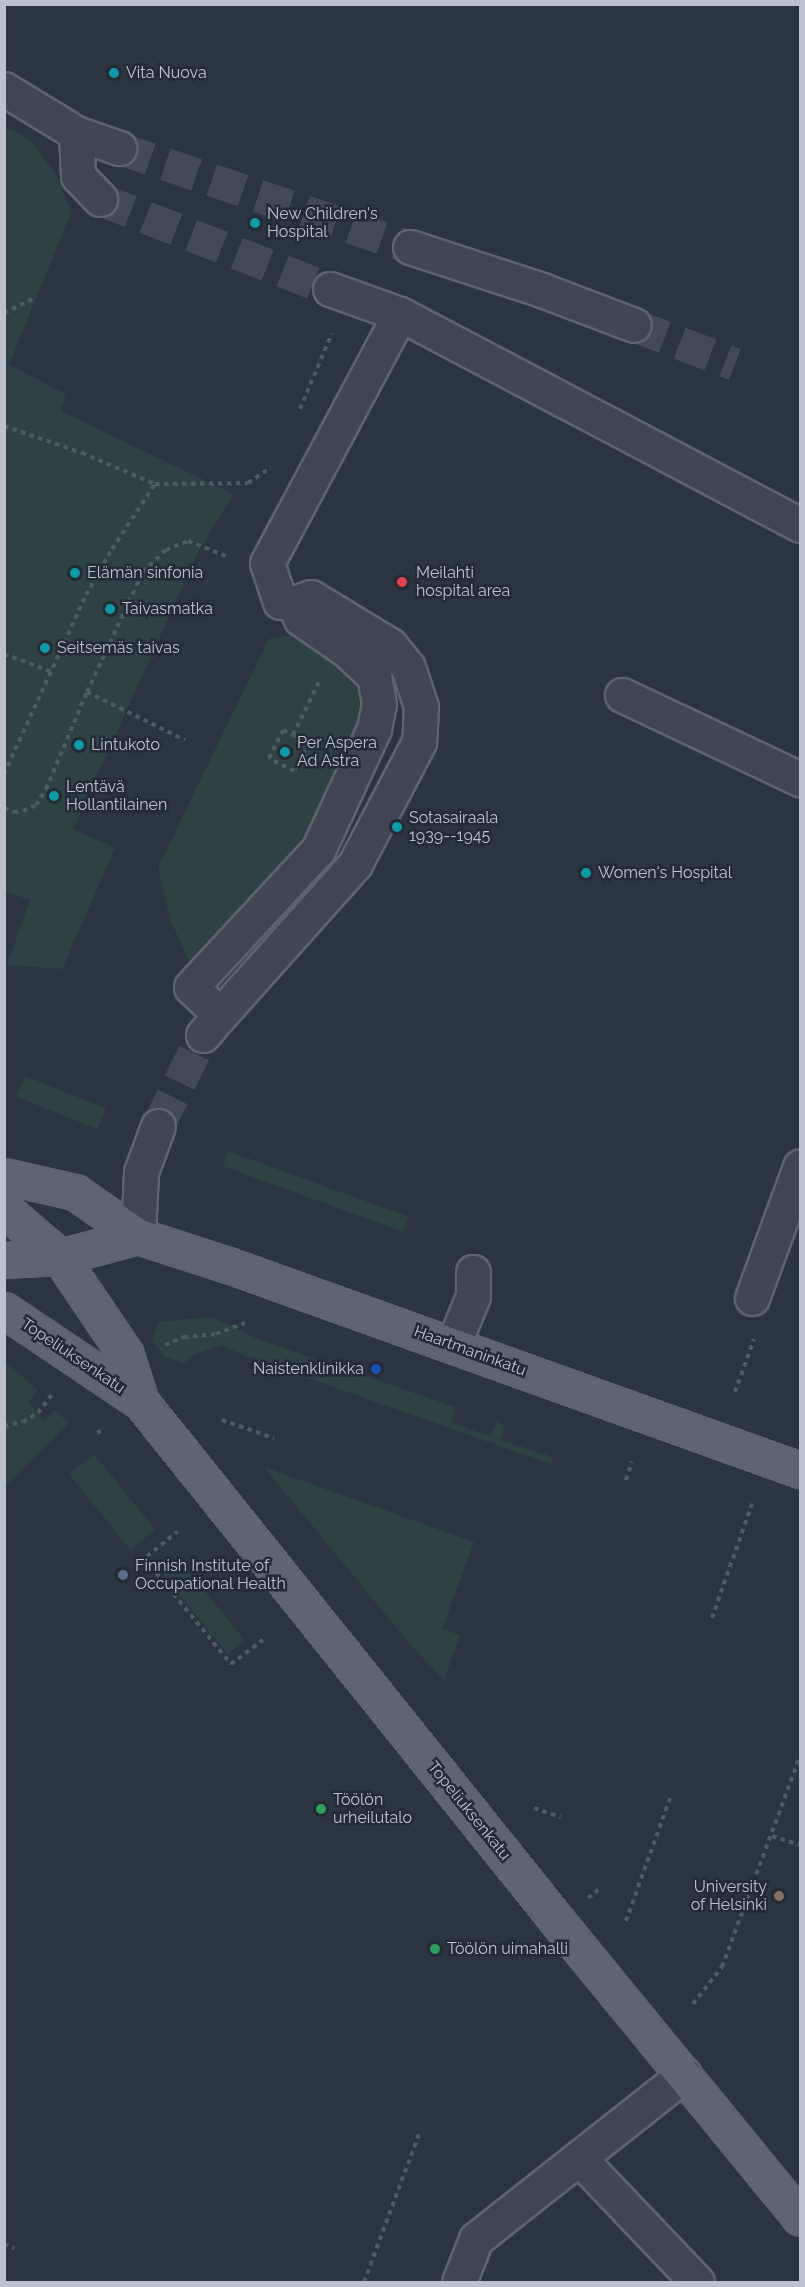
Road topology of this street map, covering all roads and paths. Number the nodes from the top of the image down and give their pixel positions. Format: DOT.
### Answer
graph roads {
  1 [pos="4,89"];
  2 [pos="76,133"];
  3 [pos="119,148"];
  4 [pos="100,199"];
  5 [pos="410,247"];
  6 [pos="330,289"];
  7 [pos="35,298"];
  8 [pos="4,313"];
  9 [pos="400,314"];
  10 [pos="335,325"];
  11 [pos="634,325"];
  12 [pos="300,410"];
  13 [pos="4,426"];
  14 [pos="278,463"];
  15 [pos="155,484"];
  16 [pos="801,525"];
  17 [pos="267,563"];
  18 [pos="280,602"];
  19 [pos="337,644"];
  20 [pos="4,654"];
  21 [pos="52,672"];
  22 [pos="87,692"];
  23 [pos="622,695"];
  24 [pos="293,735"];
  25 [pos="185,740"];
  26 [pos="4,774"];
  27 [pos="801,779"];
  28 [pos="4,808"];
  29 [pos="158,1126"];
  30 [pos="801,1167"];
  31 [pos="4,1176"];
  32 [pos="4,1209"];
  33 [pos="138,1236"];
  34 [pos="60,1257"];
  35 [pos="4,1260"];
  36 [pos="473,1272"];
  37 [pos="752,1298"];
  38 [pos="4,1310"];
  39 [pos="245,1323"];
  40 [pos="754,1338"];
  41 [pos="165,1345"];
  42 [pos="453,1345"];
  43 [pos="54,1392"];
  44 [pos="735,1392"];
  45 [pos="141,1402"];
  46 [pos="222,1420"];
  47 [pos="4,1426"];
  48 [pos="274,1438"];
  49 [pos="632,1462"];
  50 [pos="801,1470"];
  51 [pos="626,1480"];
  52 [pos="752,1504"];
  53 [pos="177,1532"];
  54 [pos="712,1618"];
  55 [pos="263,1640"];
  56 [pos="801,1756"];
  57 [pos="670,1798"];
  58 [pos="534,1808"];
  59 [pos="560,1817"];
  60 [pos="772,1836"];
  61 [pos="801,1845"];
  62 [pos="626,1921"];
  63 [pos="693,2004"];
  64 [pos="684,2075"];
  65 [pos="419,2134"];
  66 [pos="579,2158"];
  67 [pos="801,2218"];
  68 [pos="4,2244"];
  69 [pos="14,2248"];
  70 [pos="364,2283"];
  71 [pos="459,2283"];
  72 [pos="697,2283"];
  1 -- 2 [label="street"];
  2 -- 3 [label="street"];
  2 -- 4 [label="street"];
  5 -- 11 [label="street"];
  6 -- 9 [label="street"];
  7 -- 8 [label="path"];
  9 -- 16 [label="street"];
  9 -- 17 [label="street"];
  10 -- 12 [label="path"];
  13 -- 15 [label="path"];
  14 -- 15 [label="path"];
  15 -- 21 [label="path"];
  17 -- 18 [label="street"];
  17 -- 22 [label="path"];
  19 -- 19 [label="street"];
  19 -- 24 [label="path"];
  20 -- 21 [label="path"];
  21 -- 26 [label="path"];
  22 -- 25 [label="path"];
  22 -- 28 [label="path"];
  23 -- 27 [label="street"];
  24 -- 24 [label="path"];
  29 -- 33 [label="street"];
  30 -- 37 [label="street"];
  31 -- 33 [label="main road, Haartmaninkatu"];
  32 -- 34 [label="main road, Topeliuksenkatu"];
  33 -- 34 [label="main road"];
  33 -- 42 [label="main road, Haartmaninkatu"];
  34 -- 35 [label="main road"];
  34 -- 45 [label="main road, Topeliuksenkatu"];
  36 -- 42 [label="street"];
  38 -- 45 [label="main road, Topeliuksenkatu"];
  39 -- 41 [label="path"];
  40 -- 44 [label="path"];
  42 -- 50 [label="main road, Haartmaninkatu"];
  43 -- 47 [label="path"];
  45 -- 64 [label="main road, Topeliuksenkatu"];
  46 -- 48 [label="path"];
  49 -- 51 [label="path"];
  52 -- 54 [label="path"];
  53 -- 55 [label="path"];
  56 -- 60 [label="path"];
  57 -- 62 [label="path"];
  58 -- 59 [label="path"];
  60 -- 61 [label="path"];
  60 -- 63 [label="path"];
  64 -- 66 [label="street"];
  64 -- 67 [label="main road, Topeliuksenkatu"];
  65 -- 70 [label="path"];
  66 -- 71 [label="street"];
  66 -- 72 [label="street"];
  68 -- 69 [label="path"];
}
